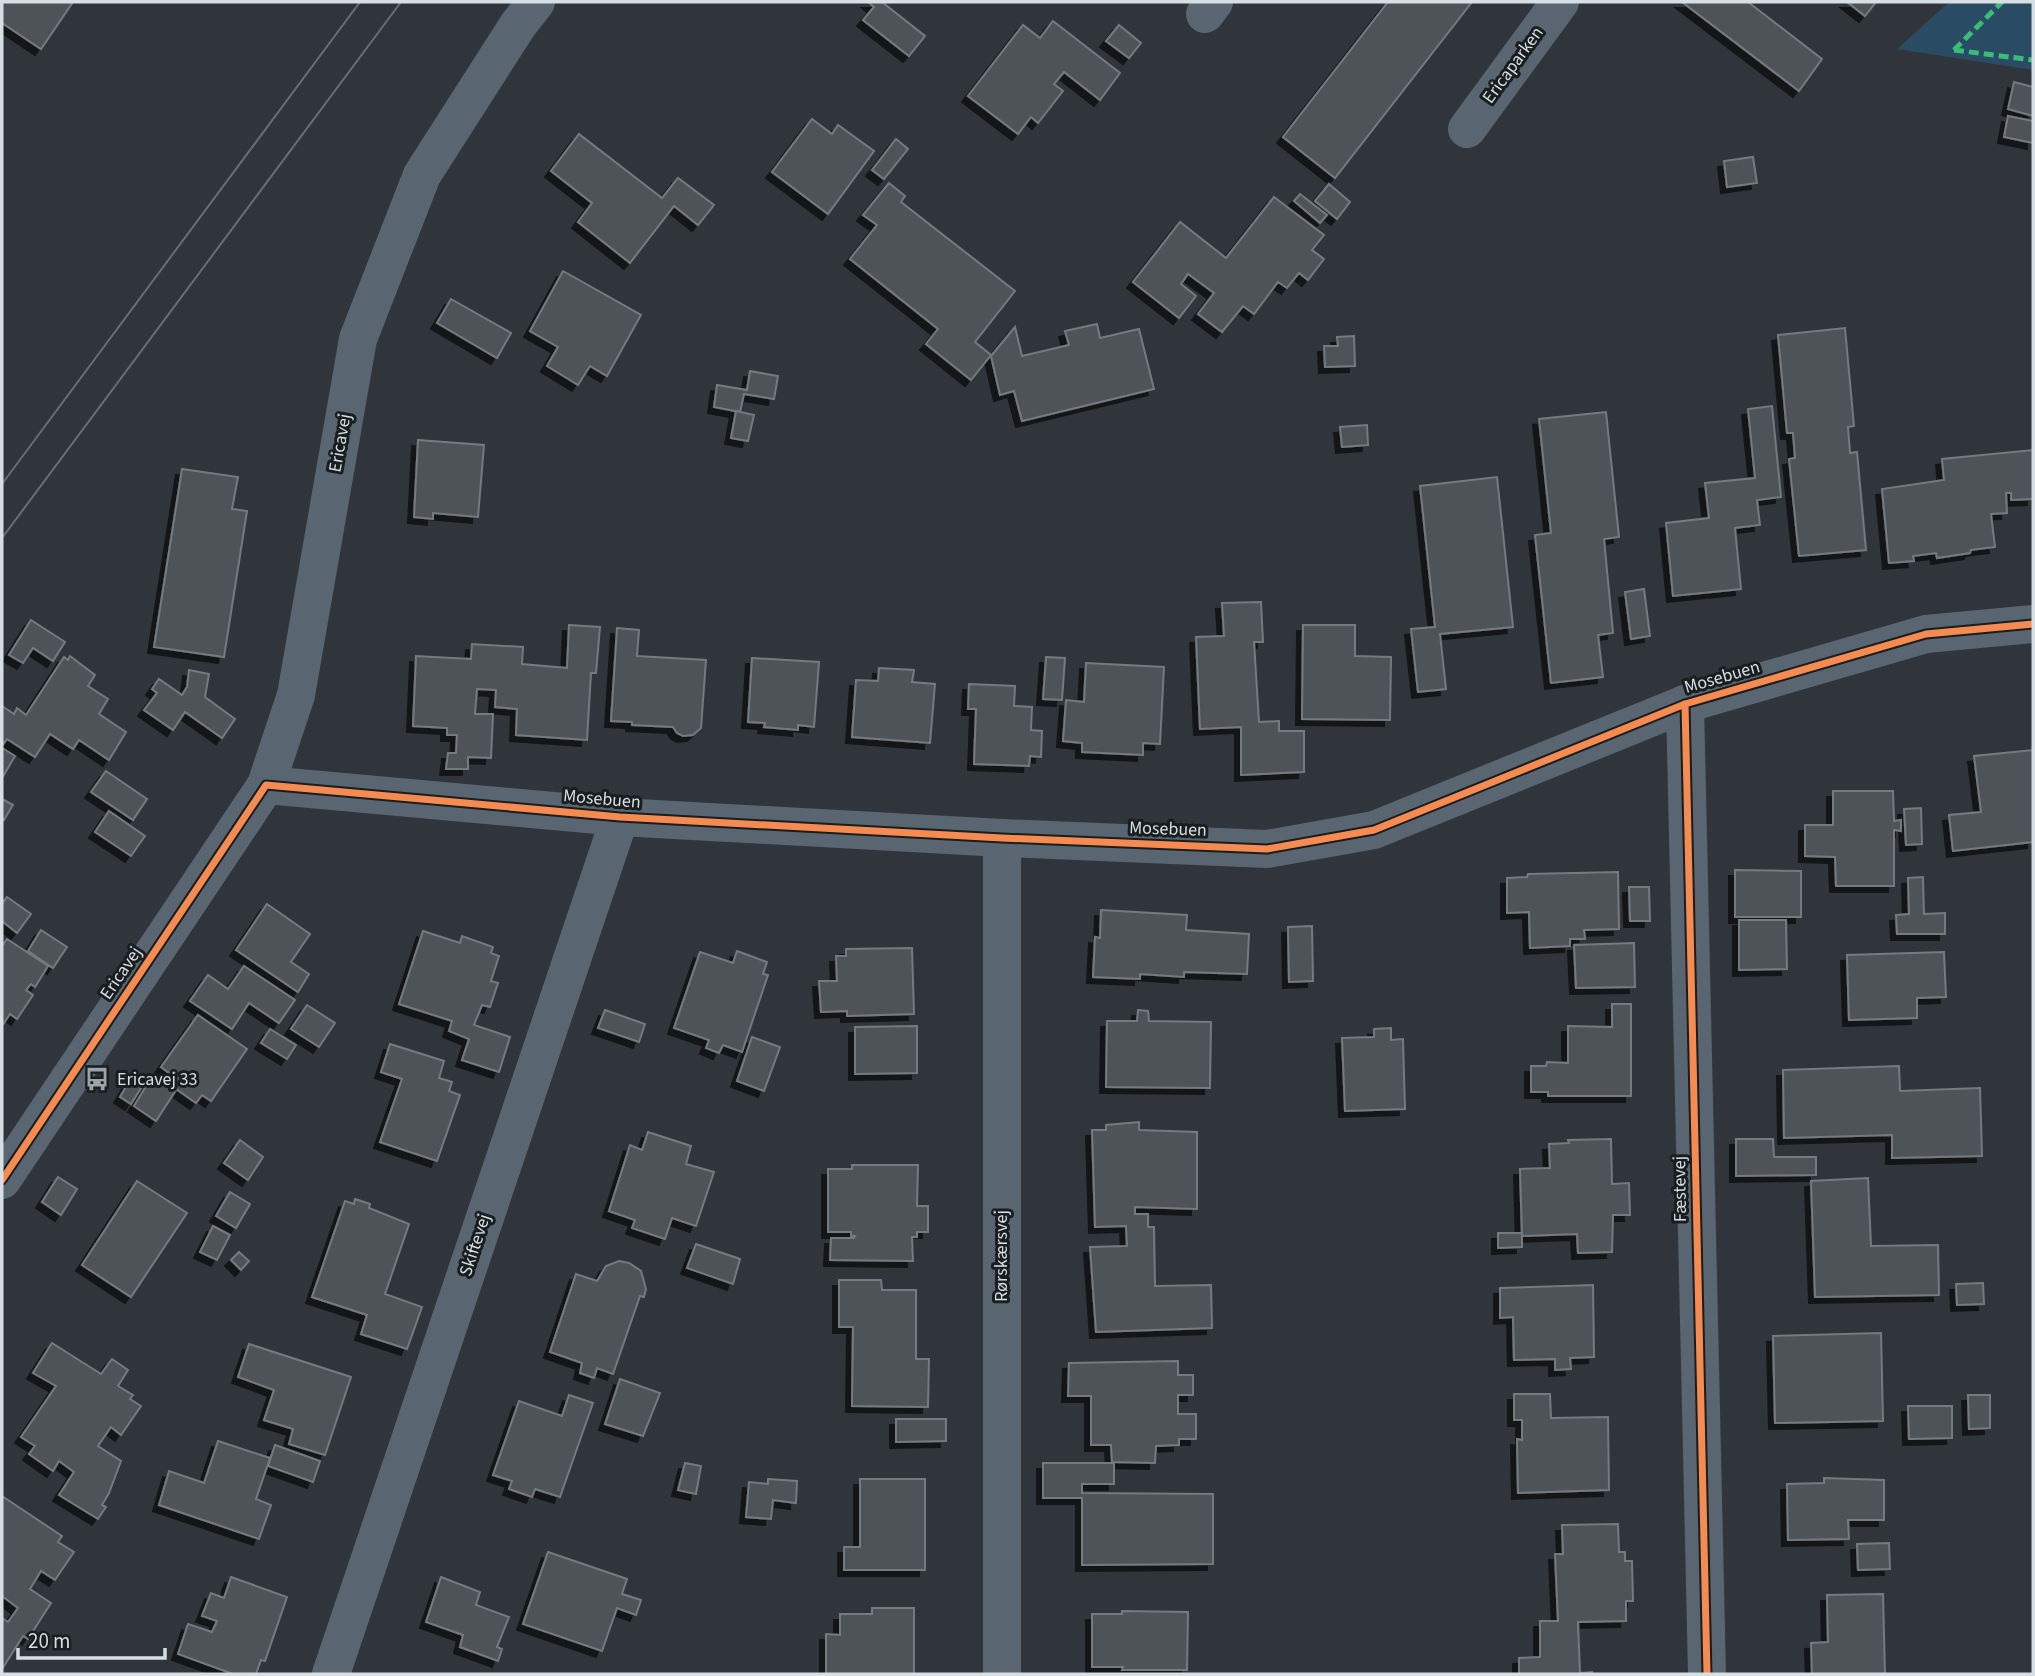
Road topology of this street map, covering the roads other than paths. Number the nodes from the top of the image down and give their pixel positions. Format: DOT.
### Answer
graph roads {
  1 [pos="536,2"];
  2 [pos="1560,2"];
  3 [pos="1467,129"];
  4 [pos="2033,624"];
  5 [pos="1685,704"];
  6 [pos="266,785"];
  7 [pos="620,817"];
  8 [pos="1002,838"];
  9 [pos="2,1180"];
  10 [pos="331,1674"];
  11 [pos="1002,1674"];
  12 [pos="1707,1674"];
  1 -- 6 [label="street, Ericavej"];
  2 -- 3 [label="street, Ericaparken"];
  4 -- 5 [label="street, Mosebuen"];
  5 -- 8 [label="street, Mosebuen"];
  5 -- 12 [label="street, Fæstevej"];
  6 -- 7 [label="street, Mosebuen"];
  6 -- 9 [label="street, Ericavej"];
  7 -- 8 [label="street, Mosebuen"];
  7 -- 10 [label="street, Skiftevej"];
  8 -- 11 [label="street, Rørskærsvej"];
}
